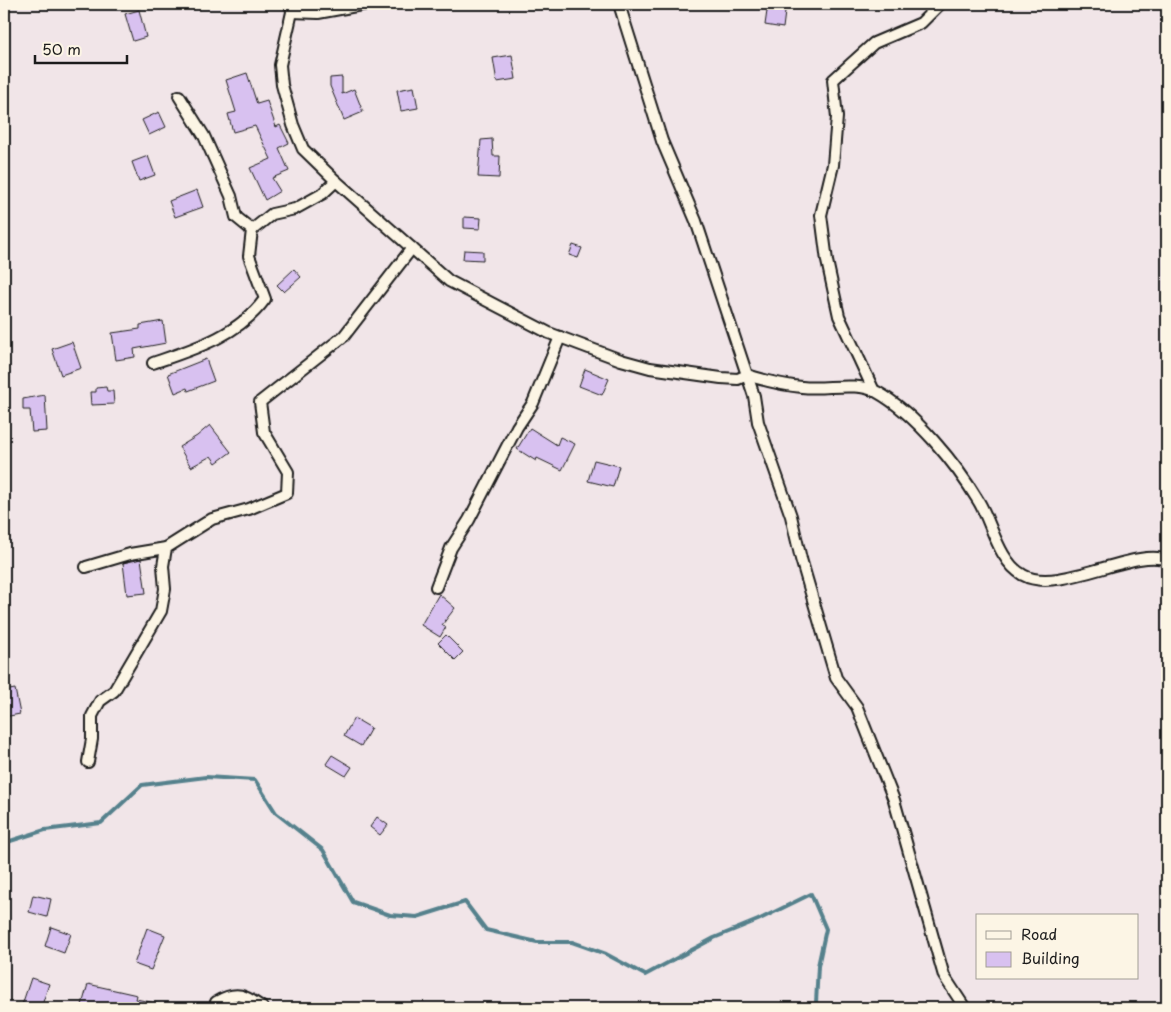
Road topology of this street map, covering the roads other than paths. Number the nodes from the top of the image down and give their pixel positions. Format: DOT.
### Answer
graph roads {
  1 [pos="367,4"];
  2 [pos="618,4"];
  3 [pos="940,4"];
  4 [pos="291,8"];
  5 [pos="179,96"];
  6 [pos="336,182"];
  7 [pos="252,230"];
  8 [pos="412,248"];
  9 [pos="560,337"];
  10 [pos="153,363"];
  11 [pos="748,375"];
  12 [pos="874,391"];
  13 [pos="166,548"];
  14 [pos="1167,560"];
  15 [pos="86,567"];
  16 [pos="436,587"];
  17 [pos="88,762"];
  18 [pos="215,1008"];
  19 [pos="263,1008"];
  20 [pos="965,1008"];
  1 -- 4 [label="street"];
  2 -- 11 [label="street"];
  3 -- 12 [label="street"];
  4 -- 6 [label="street"];
  5 -- 7 [label="street"];
  6 -- 7 [label="street"];
  6 -- 8 [label="street"];
  7 -- 10 [label="street"];
  8 -- 9 [label="street"];
  8 -- 13 [label="street"];
  9 -- 11 [label="street"];
  9 -- 16 [label="street"];
  11 -- 12 [label="street"];
  11 -- 20 [label="street"];
  12 -- 14 [label="street"];
  13 -- 15 [label="street"];
  13 -- 17 [label="street"];
  18 -- 19 [label="street"];
}
